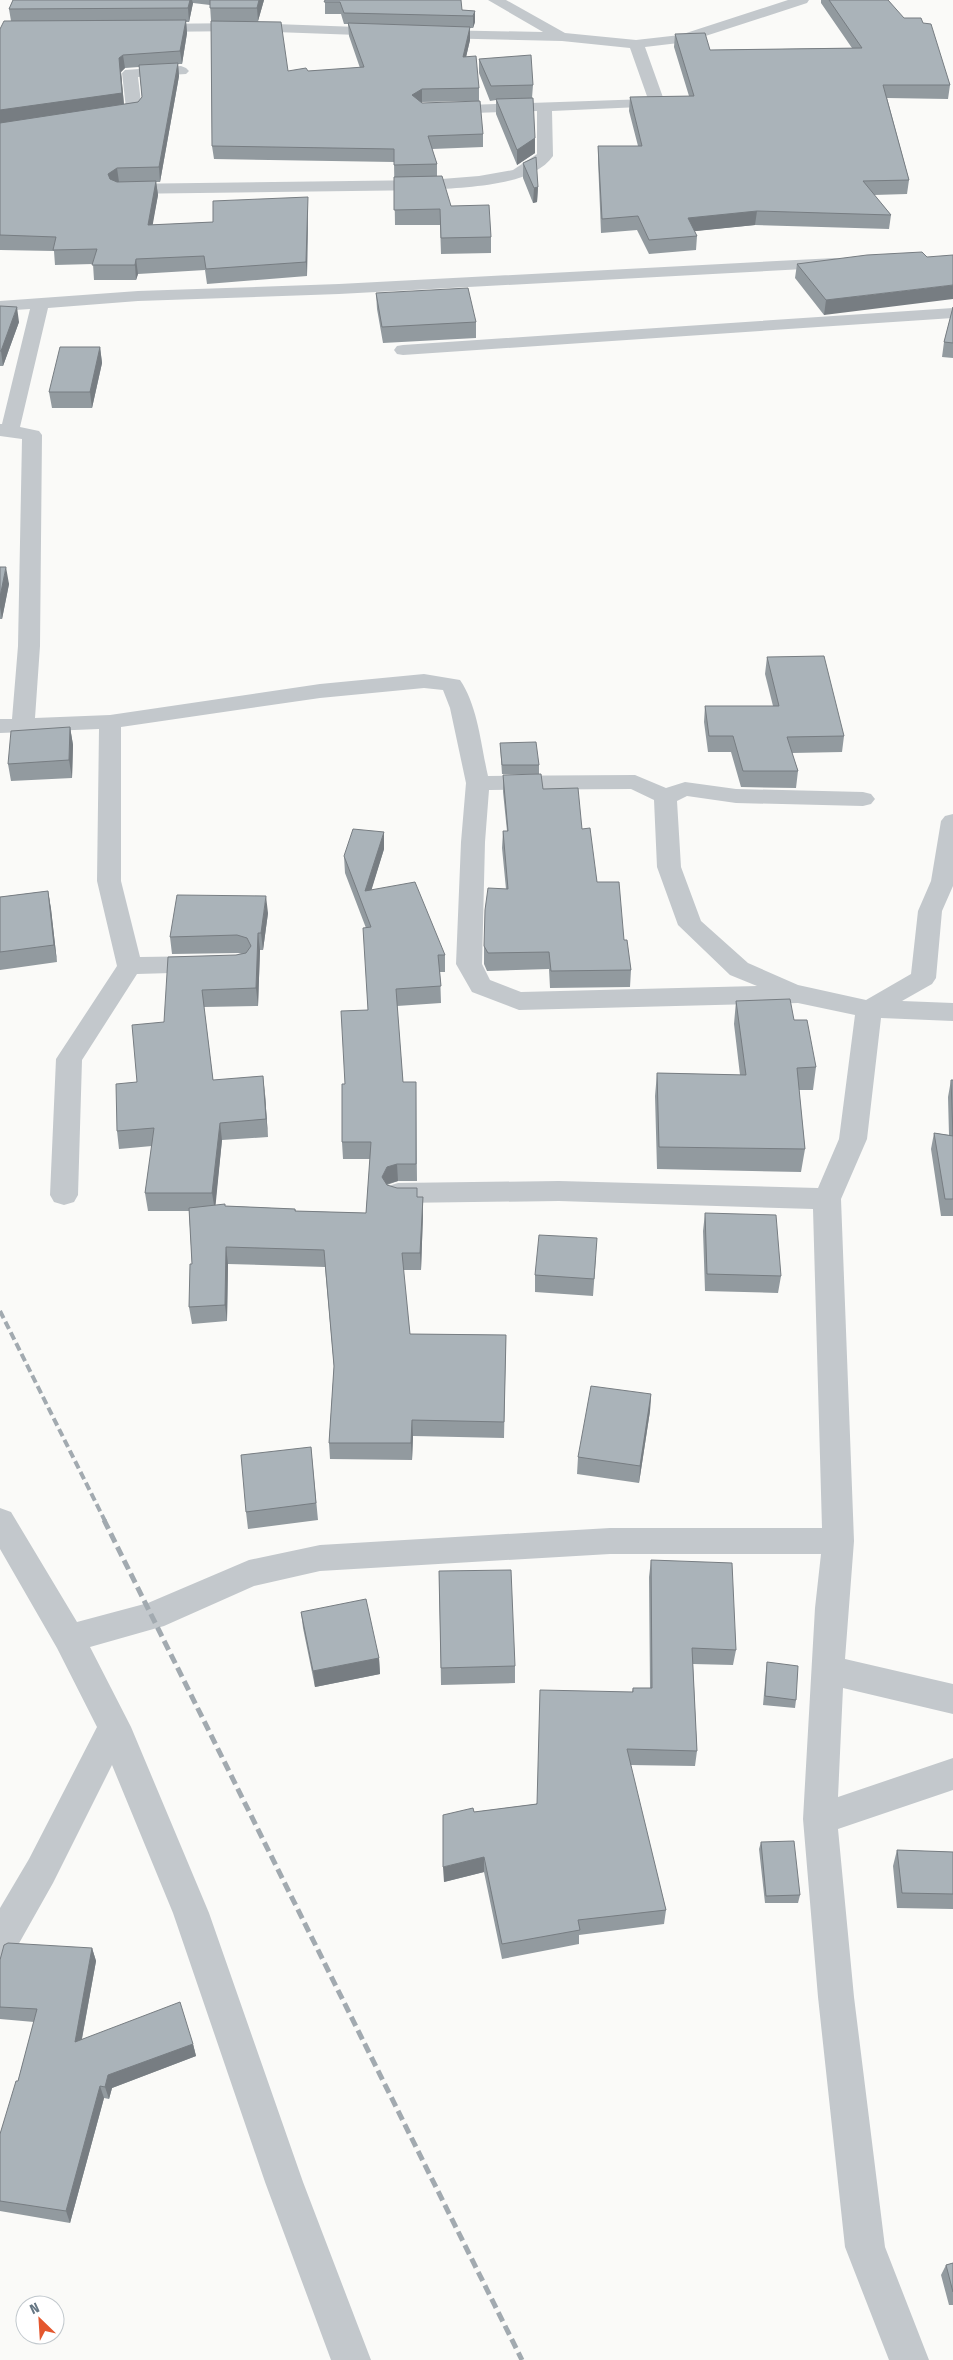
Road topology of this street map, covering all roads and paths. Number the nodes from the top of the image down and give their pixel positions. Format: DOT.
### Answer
graph roads {
  1 [pos="495,0"];
  2 [pos="802,0"];
  3 [pos="138,28"];
  4 [pos="397,33"];
  5 [pos="416,33"];
  6 [pos="562,37"];
  7 [pos="636,44"];
  8 [pos="181,71"];
  9 [pos="544,107"];
  10 [pos="431,109"];
  11 [pos="90,118"];
  12 [pos="119,190"];
  13 [pos="853,262"];
  14 [pos="40,303"];
  15 [pos="0,306"];
  16 [pos="953,313"];
  17 [pos="404,350"];
  18 [pos="5,430"];
  19 [pos="110,722"];
  20 [pos="23,724"];
  21 [pos="0,726"];
  22 [pos="478,783"];
  23 [pos="665,797"];
  24 [pos="863,799"];
  25 [pos="953,821"];
  26 [pos="948,882"];
  27 [pos="229,964"];
  28 [pos="130,966"];
  29 [pos="798,994"];
  30 [pos="869,1009"];
  31 [pos="953,1012"];
  32 [pos="398,1193"];
  33 [pos="64,1195"];
  34 [pos="828,1199"];
  35 [pos="0,1521"];
  36 [pos="838,1541"];
  37 [pos="69,1638"];
  38 [pos="828,1670"];
  39 [pos="953,1699"];
  40 [pos="114,1727"];
  41 [pos="953,1774"];
  42 [pos="820,1819"];
  43 [pos="0,1942"];
  44 [pos="351,2360"];
  45 [pos="909,2360"];
  1 -- 6 [label="street"];
  2 -- 7 [label="street"];
  3 -- 4 [label="street"];
  5 -- 6 [label="street"];
  6 -- 7 [label="street"];
  7 -- 9 [label="street"];
  8 -- 11 [label="street"];
  9 -- 10 [label="street"];
  9 -- 12 [label="street"];
  13 -- 14 [label="street"];
  14 -- 15 [label="street"];
  14 -- 18 [label="street"];
  16 -- 17 [label="street"];
  18 -- 20 [label="street"];
  19 -- 20 [label="street"];
  19 -- 22 [label="street"];
  19 -- 28 [label="street"];
  20 -- 21 [label="street"];
  22 -- 23 [label="street"];
  22 -- 29 [label="street"];
  23 -- 24 [label="street"];
  23 -- 29 [label="street"];
  25 -- 26 [label="street"];
  26 -- 30 [label="street"];
  27 -- 28 [label="street"];
  28 -- 33 [label="street"];
  29 -- 30 [label="street"];
  30 -- 31 [label="street"];
  30 -- 34 [label="street"];
  32 -- 34 [label="street"];
  34 -- 36 [label="street"];
  35 -- 37 [label="street"];
  36 -- 37 [label="street"];
  36 -- 38 [label="street"];
  37 -- 40 [label="street"];
  38 -- 39 [label="street"];
  38 -- 42 [label="street"];
  40 -- 43 [label="street"];
  40 -- 44 [label="street"];
  41 -- 42 [label="street"];
  42 -- 45 [label="street"];
}
